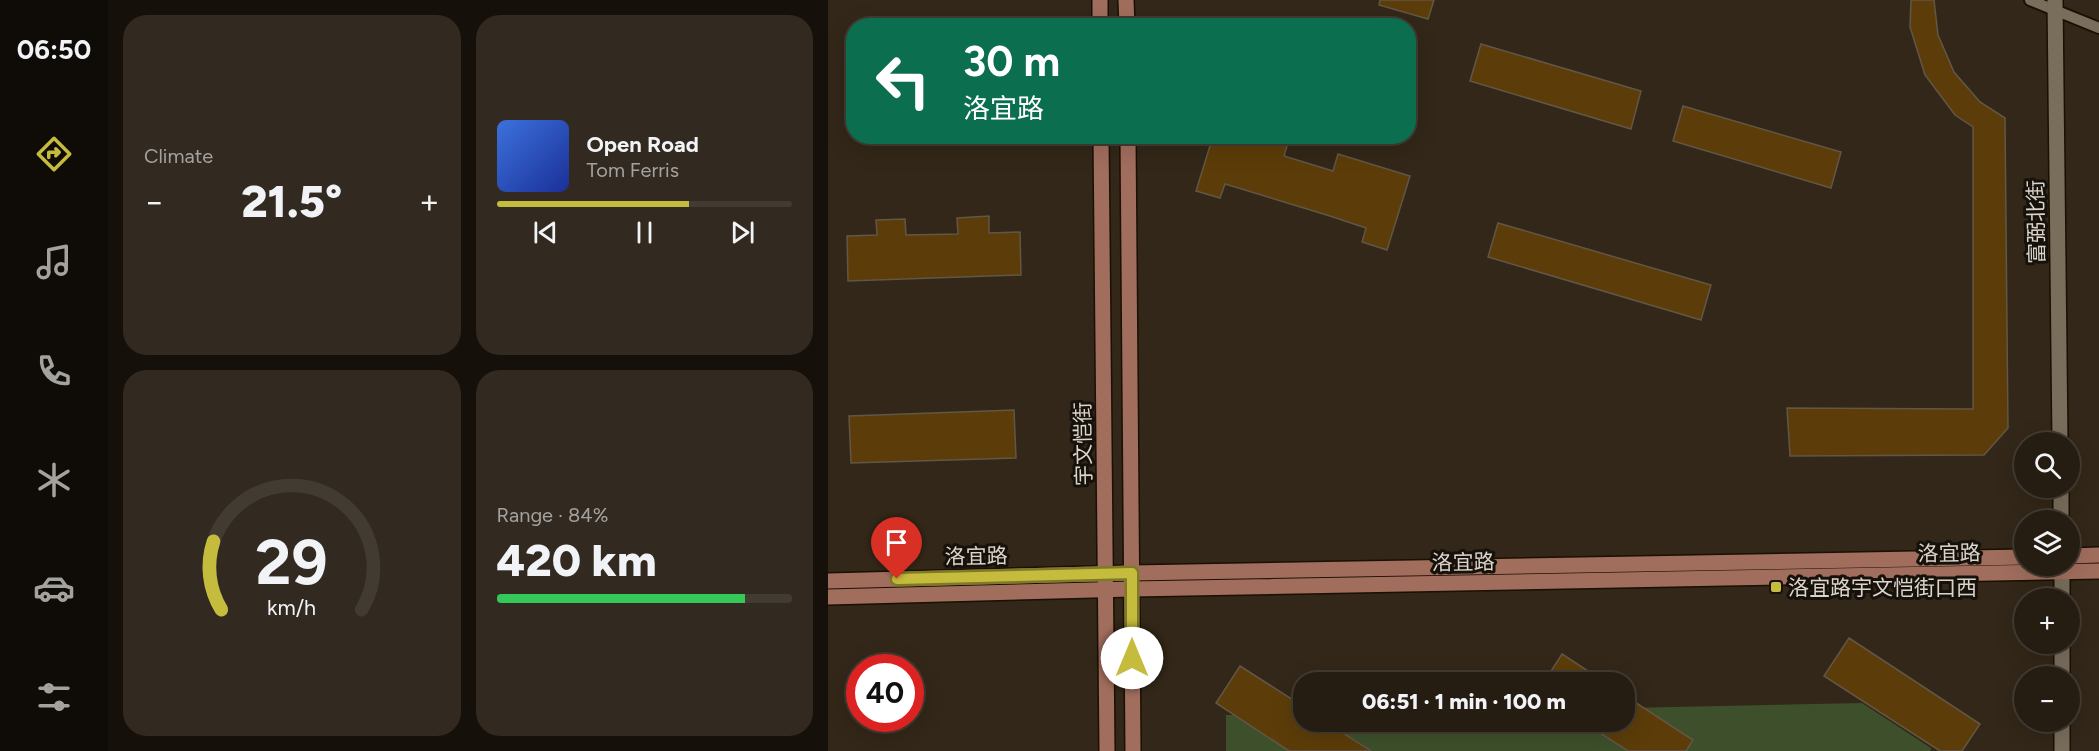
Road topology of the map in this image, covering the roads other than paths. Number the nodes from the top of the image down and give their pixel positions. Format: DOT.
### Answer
graph roads {
  1 [pos="1100,0"];
  2 [pos="1126,0"];
  3 [pos="2030,0"];
  4 [pos="2055,5"];
  5 [pos="1100,18"];
  6 [pos="1126,18"];
  7 [pos="2099,28"];
  8 [pos="1101,144"];
  9 [pos="1128,144"];
  10 [pos="2060,432"];
  11 [pos="2099,555"];
  12 [pos="2080,556"];
  13 [pos="2014,557"];
  14 [pos="2014,570"];
  15 [pos="2080,570"];
  16 [pos="2099,571"];
  17 [pos="1132,573"];
  18 [pos="1105,574"];
  19 [pos="828,581"];
  20 [pos="1132,589"];
  21 [pos="1105,590"];
  22 [pos="828,597"];
  23 [pos="2062,732"];
  24 [pos="1107,751"];
  25 [pos="1133,751"];
  26 [pos="2062,751"];
  1 -- 5 [label="street"];
  2 -- 6 [label="street"];
  3 -- 4 [label="lane"];
  4 -- 7 [label="lane"];
  4 -- 10 [label="street, 富弼北街"];
  8 -- 18 [label="street, 宇文恺街"];
  9 -- 17 [label="street"];
  11 -- 12 [label="street"];
  13 -- 17 [label="street, 洛宜路"];
  14 -- 20 [label="street, 洛宜路"];
  15 -- 16 [label="street, 洛宜路"];
  17 -- 18 [label="street, 洛宜路"];
  17 -- 20 [label="street"];
  18 -- 19 [label="street, 洛宜路"];
  18 -- 21 [label="street, 宇文恺街"];
  20 -- 21 [label="street, 洛宜路"];
  20 -- 25 [label="street"];
  21 -- 22 [label="street, 洛宜路"];
  21 -- 24 [label="street, 宇文恺街"];
  23 -- 26 [label="street"];
}
